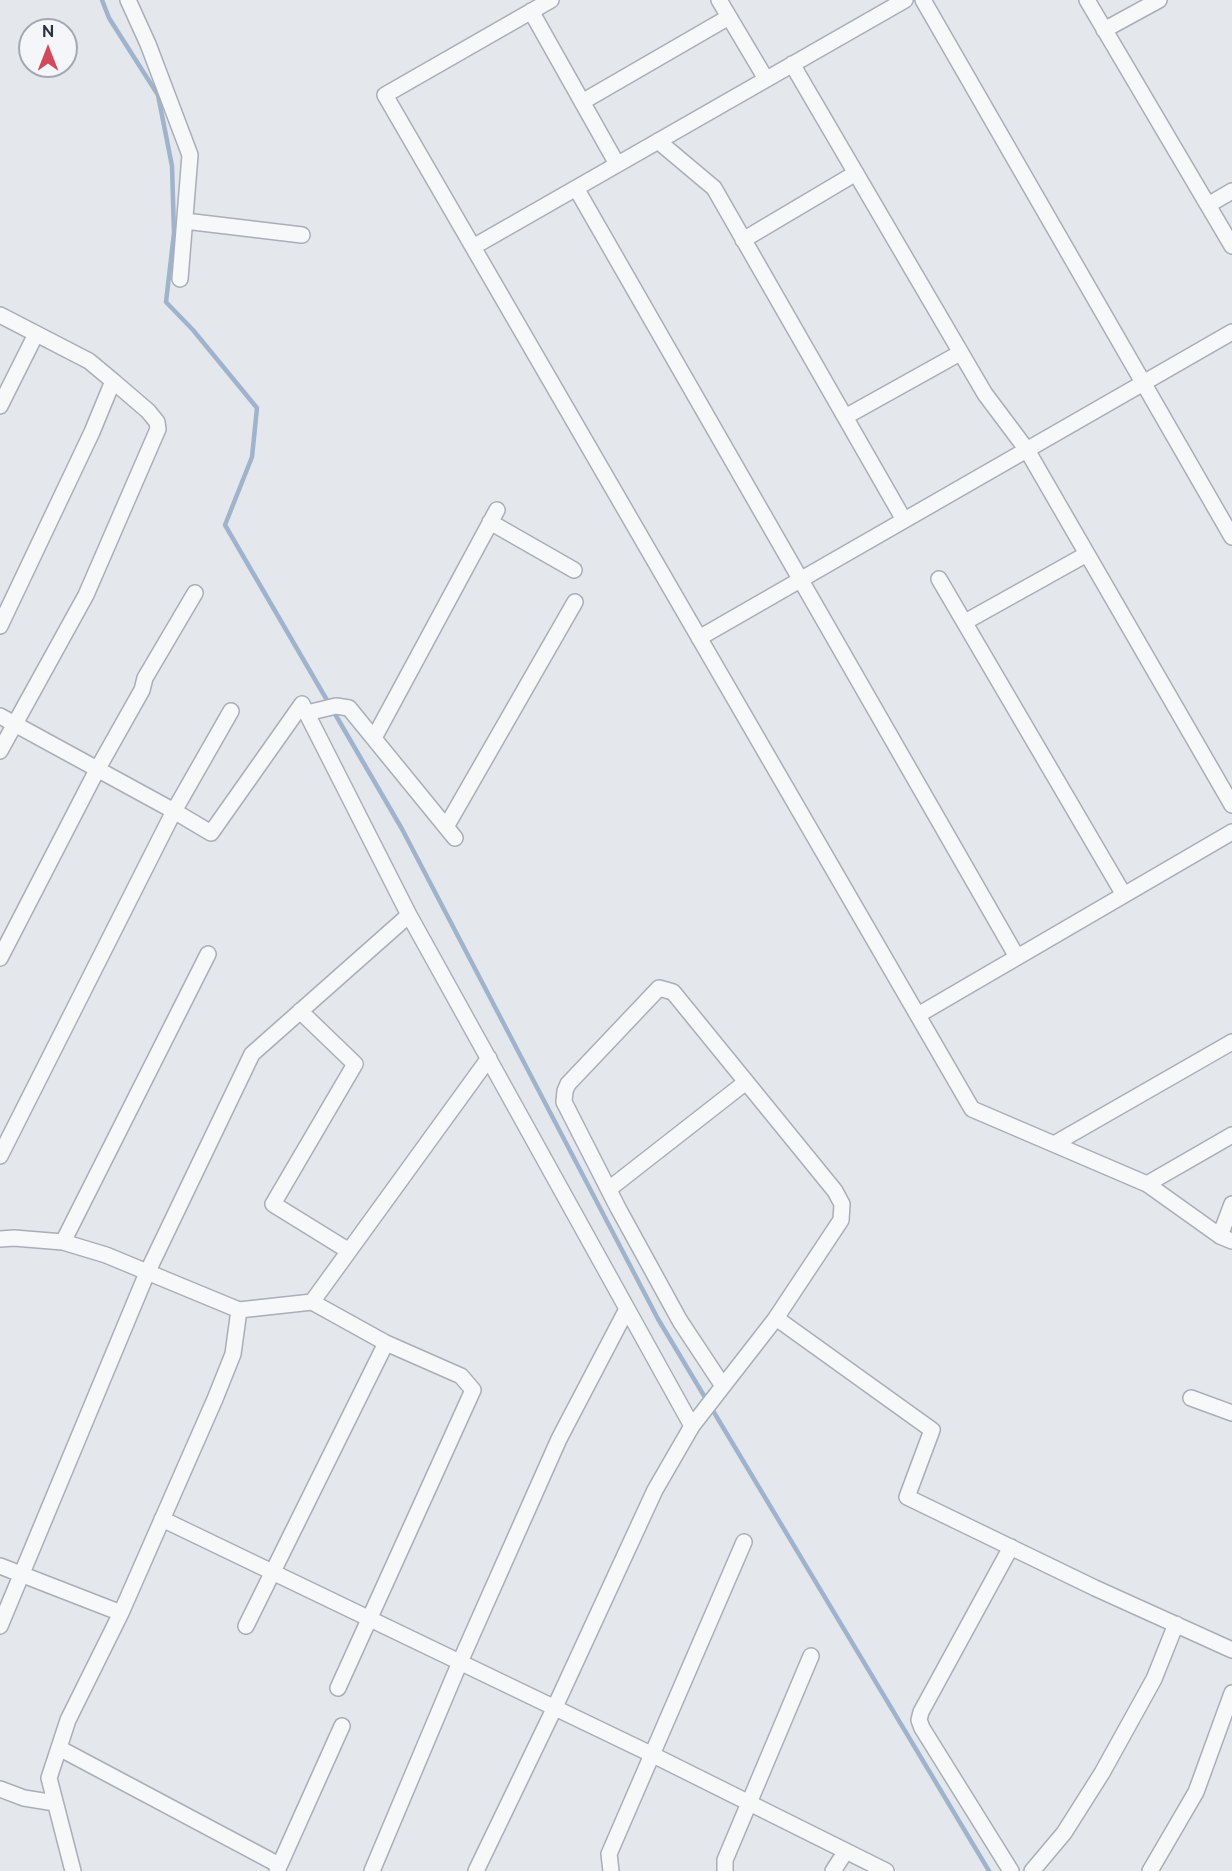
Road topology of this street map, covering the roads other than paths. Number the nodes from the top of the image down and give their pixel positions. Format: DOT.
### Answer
graph roads {
  1 [pos="128,0"];
  2 [pos="551,0"];
  3 [pos="719,0"];
  4 [pos="905,0"];
  5 [pos="923,0"];
  6 [pos="1087,0"];
  7 [pos="1159,0"];
  8 [pos="531,11"];
  9 [pos="729,17"];
  10 [pos="1104,30"];
  11 [pos="792,64"];
  12 [pos="766,79"];
  13 [pos="582,102"];
  14 [pos="658,141"];
  15 [pos="617,164"];
  16 [pos="856,173"];
  17 [pos="576,188"];
  18 [pos="1232,191"];
  19 [pos="1208,206"];
  20 [pos="185,221"];
  21 [pos="302,235"];
  22 [pos="743,240"];
  23 [pos="1232,246"];
  24 [pos="473,247"];
  25 [pos="180,279"];
  26 [pos="0,315"];
  27 [pos="1232,332"];
  28 [pos="36,334"];
  29 [pos="960,353"];
  30 [pos="113,381"];
  31 [pos="1144,383"];
  32 [pos="0,406"];
  33 [pos="845,417"];
  34 [pos="1027,450"];
  35 [pos="904,520"];
  36 [pos="1232,537"];
  37 [pos="1087,554"];
  38 [pos="574,570"];
  39 [pos="801,579"];
  40 [pos="939,579"];
  41 [pos="195,593"];
  42 [pos="575,602"];
  43 [pos="965,622"];
  44 [pos="0,626"];
  45 [pos="699,638"];
  46 [pos="231,711"];
  47 [pos="307,713"];
  48 [pos="0,716"];
  49 [pos="14,725"];
  50 [pos="374,738"];
  51 [pos="0,752"];
  52 [pos="97,770"];
  53 [pos="1232,806"];
  54 [pos="174,811"];
  55 [pos="1232,832"];
  56 [pos="1124,896"];
  57 [pos="409,915"];
  58 [pos="208,954"];
  59 [pos="1017,957"];
  60 [pos="0,958"];
  61 [pos="300,1011"];
  62 [pos="918,1015"];
  63 [pos="1232,1042"];
  64 [pos="489,1058"];
  65 [pos="746,1082"];
  66 [pos="1232,1135"];
  67 [pos="1054,1144"];
  68 [pos="0,1156"];
  69 [pos="1146,1184"];
  70 [pos="609,1190"];
  71 [pos="1232,1204"];
  72 [pos="1226,1239"];
  73 [pos="63,1242"];
  74 [pos="1,1243"];
  75 [pos="349,1251"];
  76 [pos="147,1273"];
  77 [pos="312,1302"];
  78 [pos="627,1309"];
  79 [pos="239,1310"];
  80 [pos="776,1318"];
  81 [pos="386,1343"];
  82 [pos="720,1390"];
  83 [pos="1191,1398"];
  84 [pos="1232,1413"];
  85 [pos="692,1426"];
  86 [pos="162,1519"];
  87 [pos="744,1542"];
  88 [pos="1011,1547"];
  89 [pos="0,1566"];
  90 [pos="273,1572"];
  91 [pos="21,1575"];
  92 [pos="121,1613"];
  93 [pos="369,1618"];
  94 [pos="1176,1624"];
  95 [pos="0,1626"];
  96 [pos="246,1626"];
  97 [pos="1232,1650"];
  98 [pos="811,1656"];
  99 [pos="460,1662"];
  100 [pos="338,1688"];
  101 [pos="1232,1693"];
  102 [pos="554,1709"];
  103 [pos="342,1726"];
  104 [pos="59,1748"];
  105 [pos="653,1755"];
  106 [pos="0,1789"];
  107 [pos="55,1803"];
  108 [pos="749,1803"];
  109 [pos="846,1851"];
  110 [pos="278,1868"];
  111 [pos="73,1871"];
  112 [pos="372,1871"];
  113 [pos="476,1871"];
  114 [pos="611,1871"];
  115 [pos="726,1871"];
  116 [pos="833,1871"];
  117 [pos="885,1871"];
  118 [pos="1011,1871"];
  119 [pos="1032,1871"];
  120 [pos="1150,1871"];
  1 -- 20 [label="street"];
  2 -- 8 [label="street"];
  3 -- 9 [label="street"];
  4 -- 11 [label="street"];
  5 -- 31 [label="street"];
  6 -- 10 [label="street"];
  7 -- 10 [label="street"];
  8 -- 13 [label="street"];
  8 -- 24 [label="street"];
  9 -- 12 [label="street"];
  9 -- 13 [label="street"];
  10 -- 19 [label="street"];
  11 -- 12 [label="street"];
  11 -- 16 [label="street"];
  12 -- 14 [label="street"];
  13 -- 15 [label="street"];
  14 -- 15 [label="street"];
  14 -- 22 [label="street"];
  15 -- 17 [label="street"];
  16 -- 22 [label="street"];
  16 -- 29 [label="street"];
  17 -- 24 [label="street"];
  17 -- 39 [label="street"];
  18 -- 19 [label="street"];
  19 -- 23 [label="street"];
  20 -- 21 [label="street"];
  20 -- 25 [label="street"];
  22 -- 33 [label="street"];
  24 -- 45 [label="street"];
  26 -- 28 [label="street"];
  27 -- 31 [label="street"];
  28 -- 30 [label="street"];
  28 -- 32 [label="street"];
  29 -- 33 [label="street"];
  29 -- 34 [label="street"];
  30 -- 44 [label="street"];
  30 -- 49 [label="street"];
  31 -- 34 [label="street"];
  31 -- 36 [label="street"];
  33 -- 35 [label="street"];
  34 -- 35 [label="street"];
  34 -- 37 [label="street"];
  35 -- 39 [label="street"];
  37 -- 43 [label="street"];
  37 -- 53 [label="street"];
  38 -- 50 [label="street"];
  39 -- 45 [label="street"];
  39 -- 59 [label="street"];
  40 -- 43 [label="street"];
  41 -- 52 [label="street"];
  42 -- 50 [label="street"];
  43 -- 56 [label="street"];
  45 -- 62 [label="street"];
  46 -- 54 [label="street"];
  47 -- 50 [label="street"];
  47 -- 54 [label="street"];
  47 -- 57 [label="street"];
  48 -- 49 [label="street"];
  49 -- 51 [label="street"];
  49 -- 52 [label="street"];
  52 -- 54 [label="street"];
  52 -- 60 [label="street"];
  54 -- 68 [label="street"];
  55 -- 56 [label="street"];
  56 -- 59 [label="street"];
  57 -- 61 [label="street"];
  57 -- 64 [label="street"];
  58 -- 73 [label="street"];
  59 -- 62 [label="street"];
  61 -- 75 [label="street"];
  61 -- 76 [label="street"];
  62 -- 67 [label="street"];
  63 -- 67 [label="street"];
  64 -- 75 [label="street"];
  64 -- 78 [label="street"];
  65 -- 70 [label="street"];
  65 -- 70 [label="street"];
  65 -- 80 [label="street"];
  66 -- 69 [label="street"];
  67 -- 69 [label="street"];
  69 -- 72 [label="street"];
  70 -- 82 [label="street"];
  71 -- 72 [label="street"];
  73 -- 74 [label="street"];
  73 -- 76 [label="street"];
  75 -- 77 [label="street"];
  76 -- 79 [label="street"];
  76 -- 91 [label="street"];
  77 -- 79 [label="street"];
  77 -- 81 [label="street"];
  78 -- 85 [label="street"];
  78 -- 99 [label="street"];
  79 -- 86 [label="street"];
  80 -- 82 [label="street"];
  80 -- 88 [label="street"];
  81 -- 90 [label="street"];
  81 -- 93 [label="street"];
  82 -- 85 [label="street"];
  83 -- 84 [label="street"];
  85 -- 102 [label="street"];
  86 -- 90 [label="street"];
  86 -- 92 [label="street"];
  87 -- 105 [label="street"];
  88 -- 94 [label="street"];
  88 -- 118 [label="street"];
  89 -- 91 [label="street"];
  90 -- 93 [label="street"];
  90 -- 96 [label="street"];
  91 -- 92 [label="street"];
  91 -- 95 [label="street"];
  92 -- 104 [label="street"];
  93 -- 99 [label="street"];
  93 -- 100 [label="street"];
  94 -- 97 [label="street"];
  94 -- 119 [label="street"];
  98 -- 108 [label="street"];
  99 -- 102 [label="street"];
  99 -- 112 [label="street"];
  101 -- 120 [label="street"];
  102 -- 105 [label="street"];
  102 -- 113 [label="street"];
  103 -- 110 [label="street"];
  104 -- 107 [label="street"];
  104 -- 110 [label="street"];
  105 -- 108 [label="street"];
  105 -- 114 [label="street"];
  106 -- 107 [label="street"];
  107 -- 111 [label="street"];
  108 -- 109 [label="street"];
  108 -- 115 [label="street"];
  109 -- 116 [label="street"];
  109 -- 117 [label="street"];
}
